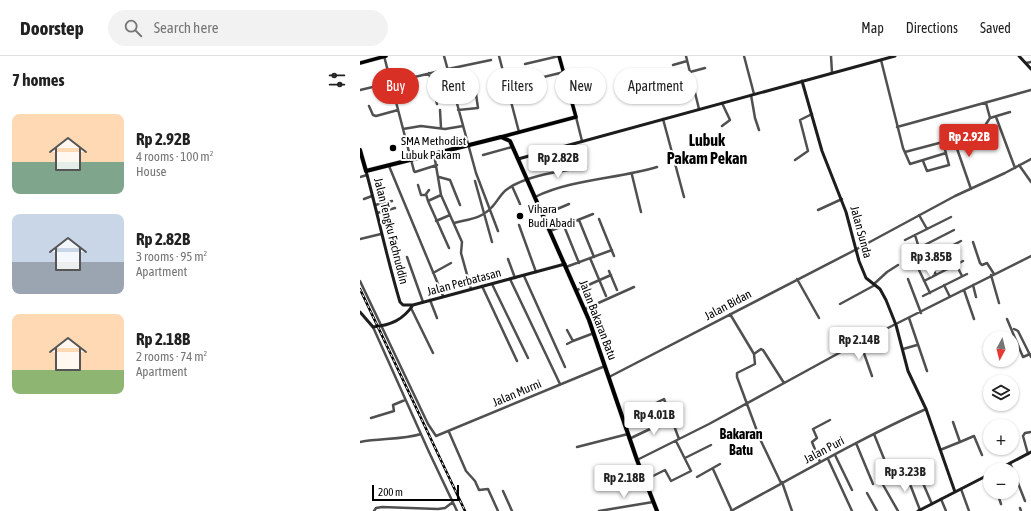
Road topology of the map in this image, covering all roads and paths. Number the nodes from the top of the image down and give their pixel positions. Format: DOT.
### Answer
graph roads {
  1 [pos="385,56"];
  2 [pos="444,56"];
  3 [pos="499,56"];
  4 [pos="559,56"];
  5 [pos="686,56"];
  6 [pos="744,56"];
  7 [pos="831,56"];
  8 [pos="895,56"];
  9 [pos="1019,56"];
  10 [pos="880,58"];
  11 [pos="491,60"];
  12 [pos="687,61"];
  13 [pos="1031,62"];
  14 [pos="360,63"];
  15 [pos="1026,63"];
  16 [pos="525,64"];
  17 [pos="673,65"];
  18 [pos="388,68"];
  19 [pos="448,68"];
  20 [pos="502,68"];
  21 [pos="563,68"];
  22 [pos="689,68"];
  23 [pos="705,68"];
  24 [pos="1031,69"];
  25 [pos="697,70"];
  26 [pos="832,73"];
  27 [pos="802,82"];
  28 [pos="372,87"];
  29 [pos="360,90"];
  30 [pos="1031,90"];
  31 [pos="753,95"];
  32 [pos="697,98"];
  33 [pos="722,103"];
  34 [pos="986,103"];
  35 [pos="396,104"];
  36 [pos="457,104"];
  37 [pos="477,104"];
  38 [pos="511,104"];
  39 [pos="573,104"];
  40 [pos="369,106"];
  41 [pos="700,109"];
  42 [pos="398,110"];
  43 [pos="440,110"];
  44 [pos="458,110"];
  45 [pos="1010,112"];
  46 [pos="812,114"];
  47 [pos="576,117"];
  48 [pos="996,117"];
  49 [pos="990,118"];
  50 [pos="664,119"];
  51 [pos="463,126"];
  52 [pos="722,126"];
  53 [pos="898,127"];
  54 [pos="441,128"];
  55 [pos="403,129"];
  56 [pos="760,130"];
  57 [pos="954,130"];
  58 [pos="517,132"];
  59 [pos="980,136"];
  60 [pos="501,137"];
  61 [pos="510,141"];
  62 [pos="582,141"];
  63 [pos="469,145"];
  64 [pos="512,147"];
  65 [pos="360,150"];
  66 [pos="905,152"];
  67 [pos="946,153"];
  68 [pos="434,154"];
  69 [pos="483,155"];
  70 [pos="518,159"];
  71 [pos="1031,159"];
  72 [pos="411,160"];
  73 [pos="795,160"];
  74 [pos="923,161"];
  75 [pos="389,165"];
  76 [pos="1019,165"];
  77 [pos="437,166"];
  78 [pos="586,166"];
  79 [pos="657,168"];
  80 [pos="1015,168"];
  81 [pos="366,173"];
  82 [pos="632,175"];
  83 [pos="360,177"];
  84 [pos="439,177"];
  85 [pos="527,179"];
  86 [pos="475,181"];
  87 [pos="1031,182"];
  88 [pos="418,185"];
  89 [pos="512,186"];
  90 [pos="971,188"];
  91 [pos="429,190"];
  92 [pos="441,194"];
  93 [pos="426,195"];
  94 [pos="372,196"];
  95 [pos="535,197"];
  96 [pos="684,197"];
  97 [pos="364,199"];
  98 [pos="842,199"];
  99 [pos="392,201"];
  100 [pos="428,201"];
  101 [pos="520,204"];
  102 [pos="569,204"];
  103 [pos="375,205"];
  104 [pos="460,205"];
  105 [pos="395,208"];
  106 [pos="489,210"];
  107 [pos="818,210"];
  108 [pos="641,212"];
  109 [pos="377,214"];
  110 [pos="593,214"];
  111 [pos="450,215"];
  112 [pos="485,215"];
  113 [pos="543,215"];
  114 [pos="919,215"];
  115 [pos="951,217"];
  116 [pos="599,218"];
  117 [pos="579,220"];
  118 [pos="436,222"];
  119 [pos="454,224"];
  120 [pos="519,225"];
  121 [pos="564,226"];
  122 [pos="927,229"];
  123 [pos="954,230"];
  124 [pos="498,231"];
  125 [pos="550,231"];
  126 [pos="381,234"];
  127 [pos="915,235"];
  128 [pos="360,239"];
  129 [pos="905,240"];
  130 [pos="961,241"];
  131 [pos="492,242"];
  132 [pos="973,242"];
  133 [pos="449,248"];
  134 [pos="919,248"];
  135 [pos="612,250"];
  136 [pos="855,250"];
  137 [pos="939,252"];
  138 [pos="909,253"];
  139 [pos="614,256"];
  140 [pos="1031,256"];
  141 [pos="407,257"];
  142 [pos="594,257"];
  143 [pos="590,258"];
  144 [pos="508,259"];
  145 [pos="923,261"];
  146 [pos="963,261"];
  147 [pos="451,263"];
  148 [pos="579,263"];
  149 [pos="930,263"];
  150 [pos="956,264"];
  151 [pos="898,265"];
  152 [pos="566,266"];
  153 [pos="913,266"];
  154 [pos="948,269"];
  155 [pos="609,270"];
  156 [pos="919,270"];
  157 [pos="536,272"];
  158 [pos="433,273"];
  159 [pos="967,274"];
  160 [pos="992,274"];
  161 [pos="611,275"];
  162 [pos="936,275"];
  163 [pos="524,276"];
  164 [pos="962,276"];
  165 [pos="515,278"];
  166 [pos="510,279"];
  167 [pos="797,279"];
  168 [pos="908,279"];
  169 [pos="600,280"];
  170 [pos="360,281"];
  171 [pos="924,281"];
  172 [pos="492,284"];
  173 [pos="875,284"];
  174 [pos="944,285"];
  175 [pos="972,285"];
  176 [pos="482,286"];
  177 [pos="634,287"];
  178 [pos="471,290"];
  179 [pos="577,290"];
  180 [pos="617,290"];
  181 [pos="964,290"];
  182 [pos="930,293"];
  183 [pos="443,296"];
  184 [pos="606,296"];
  185 [pos="923,296"];
  186 [pos="950,297"];
  187 [pos="976,298"];
  188 [pos="430,300"];
  189 [pos="423,302"];
  190 [pos="999,303"];
  191 [pos="840,304"];
  192 [pos="413,305"];
  193 [pos="410,308"];
  194 [pos="585,309"];
  195 [pos="360,312"];
  196 [pos="921,313"];
  197 [pos="730,314"];
  198 [pos="437,318"];
  199 [pos="819,318"];
  200 [pos="909,318"];
  201 [pos="362,319"];
  202 [pos="974,319"];
  203 [pos="1006,320"];
  204 [pos="896,325"];
  205 [pos="381,326"];
  206 [pos="373,327"];
  207 [pos="1014,329"];
  208 [pos="567,330"];
  209 [pos="594,333"];
  210 [pos="573,341"];
  211 [pos="860,342"];
  212 [pos="567,344"];
  213 [pos="917,345"];
  214 [pos="903,349"];
  215 [pos="433,353"];
  216 [pos="754,354"];
  217 [pos="1030,356"];
  218 [pos="528,358"];
  219 [pos="517,361"];
  220 [pos="605,366"];
  221 [pos="565,367"];
  222 [pos="927,372"];
  223 [pos="872,376"];
  224 [pos="609,378"];
  225 [pos="784,383"];
  226 [pos="560,384"];
  227 [pos="405,400"];
  228 [pos="747,403"];
  229 [pos="926,409"];
  230 [pos="662,412"];
  231 [pos="371,418"];
  232 [pos="672,418"];
  233 [pos="622,419"];
  234 [pos="830,420"];
  235 [pos="953,422"];
  236 [pos="626,429"];
  237 [pos="449,432"];
  238 [pos="1031,432"];
  239 [pos="421,434"];
  240 [pos="628,434"];
  241 [pos="874,434"];
  242 [pos="629,439"];
  243 [pos="678,440"];
  244 [pos="360,442"];
  245 [pos="960,442"];
  246 [pos="856,443"];
  247 [pos="711,445"];
  248 [pos="577,447"];
  249 [pos="939,450"];
  250 [pos="1030,453"];
  251 [pos="835,455"];
  252 [pos="982,455"];
  253 [pos="685,458"];
  254 [pos="828,459"];
  255 [pos="637,460"];
  256 [pos="901,461"];
  257 [pos="820,462"];
  258 [pos="1010,463"];
  259 [pos="720,464"];
  260 [pos="713,469"];
  261 [pos="904,471"];
  262 [pos="919,474"];
  263 [pos="891,476"];
  264 [pos="697,477"];
  265 [pos="983,478"];
  266 [pos="644,480"];
  267 [pos="782,482"];
  268 [pos="873,484"];
  269 [pos="1019,486"];
  270 [pos="961,489"];
  271 [pos="852,490"];
  272 [pos="503,491"];
  273 [pos="955,492"];
  274 [pos="867,493"];
  275 [pos="941,499"];
  276 [pos="999,499"];
  277 [pos="1025,501"];
  278 [pos="453,502"];
  279 [pos="654,502"];
  280 [pos="932,504"];
  281 [pos="1001,504"];
  282 [pos="921,510"];
  283 [pos="374,511"];
  284 [pos="457,511"];
  285 [pos="498,511"];
  286 [pos="512,511"];
  287 [pos="599,511"];
  288 [pos="658,511"];
  289 [pos="732,511"];
  290 [pos="792,511"];
  291 [pos="852,511"];
  292 [pos="877,511"];
  293 [pos="898,511"];
  294 [pos="946,511"];
  295 [pos="969,511"];
  1 -- 14 [label="main road"];
  1 -- 18 [label="street"];
  2 -- 19 [label="street"];
  3 -- 20 [label="street"];
  4 -- 16 [label="street"];
  4 -- 21 [label="main road"];
  5 -- 12 [label="street"];
  6 -- 31 [label="street"];
  7 -- 26 [label="street"];
  8 -- 10 [label="street"];
  9 -- 15 [label="street"];
  10 -- 26 [label="street"];
  10 -- 53 [label="street"];
  11 -- 19 [label="street"];
  12 -- 17 [label="street"];
  12 -- 22 [label="street"];
  13 -- 15 [label="street"];
  15 -- 24 [label="street"];
  23 -- 25 [label="street"];
  26 -- 27 [label="street"];
  27 -- 31 [label="street"];
  27 -- 46 [label="street, Jalan Sunda"];
  28 -- 29 [label="street"];
  30 -- 34 [label="street"];
  31 -- 33 [label="street"];
  31 -- 56 [label="street"];
  32 -- 41 [label="street"];
  33 -- 41 [label="street"];
  33 -- 52 [label="street"];
  34 -- 49 [label="street"];
  34 -- 53 [label="street"];
  35 -- 42 [label="street"];
  36 -- 44 [label="street"];
  37 -- 44 [label="street"];
  38 -- 58 [label="street"];
  39 -- 47 [label="main road"];
  40 -- 42 [label="street"];
  41 -- 50 [label="street"];
  42 -- 55 [label="street"];
  43 -- 54 [label="street"];
  44 -- 51 [label="street"];
  45 -- 48 [label="street"];
  46 -- 73 [label="street"];
  46 -- 98 [label="street, Jalan Sunda"];
  47 -- 58 [label="main road"];
  47 -- 62 [label="street"];
  48 -- 49 [label="street"];
  48 -- 80 [label="street"];
  49 -- 59 [label="street"];
  50 -- 62 [label="street"];
  50 -- 96 [label="street"];
  51 -- 54 [label="street"];
  51 -- 63 [label="street"];
  53 -- 66 [label="street"];
  54 -- 55 [label="street"];
  55 -- 72 [label="street"];
  57 -- 90 [label="street"];
  58 -- 60 [label="main road"];
  58 -- 61 [label="main road"];
  60 -- 61 [label="highway"];
  60 -- 63 [label="highway"];
  61 -- 64 [label="highway, Jalan Bakaran Batu"];
  62 -- 70 [label="street"];
  63 -- 68 [label="highway"];
  63 -- 106 [label="street"];
  64 -- 69 [label="street"];
  64 -- 70 [label="highway, Jalan Bakaran Batu"];
  65 -- 81 [label="highway, Jalan Tengku Fachruddin"];
  66 -- 67 [label="street"];
  66 -- 74 [label="street"];
  67 -- 74 [label="street"];
  67 -- 74 [label="street"];
  68 -- 72 [label="highway"];
  68 -- 77 [label="street"];
  70 -- 85 [label="highway, Jalan Bakaran Batu"];
  71 -- 76 [label="street, Jalan Bidan"];
  72 -- 75 [label="highway"];
  72 -- 77 [label="street"];
  75 -- 81 [label="highway"];
  75 -- 158 [label="street"];
  76 -- 80 [label="street, Jalan Bidan"];
  76 -- 87 [label="street"];
  77 -- 84 [label="street"];
  78 -- 85 [label="street"];
  79 -- 82 [label="street"];
  80 -- 90 [label="street, Jalan Bidan"];
  81 -- 83 [label="street"];
  81 -- 94 [label="street, Jalan Tengku Fachruddin"];
  82 -- 95 [label="street"];
  82 -- 108 [label="street"];
  84 -- 92 [label="street"];
  84 -- 104 [label="street"];
  85 -- 89 [label="street"];
  85 -- 95 [label="highway, Jalan Bakaran Batu"];
  86 -- 112 [label="street"];
  88 -- 93 [label="street"];
  89 -- 101 [label="street"];
  89 -- 106 [label="street"];
  90 -- 114 [label="street, Jalan Bidan"];
  91 -- 93 [label="street"];
  92 -- 100 [label="street"];
  92 -- 111 [label="street"];
  93 -- 100 [label="street"];
  94 -- 97 [label="street"];
  94 -- 103 [label="street, Jalan Tengku Fachruddin"];
  95 -- 113 [label="highway, Jalan Bakaran Batu"];
  98 -- 107 [label="street"];
  98 -- 136 [label="street, Jalan Sunda"];
  99 -- 103 [label="street"];
  100 -- 118 [label="street"];
  102 -- 113 [label="street"];
  103 -- 109 [label="street, Jalan Tengku Fachruddin"];
  105 -- 109 [label="street"];
  106 -- 112 [label="street"];
  106 -- 124 [label="street"];
  109 -- 126 [label="street, Jalan Tengku Fachruddin"];
  110 -- 117 [label="street"];
  111 -- 118 [label="street"];
  111 -- 119 [label="street"];
  112 -- 119 [label="street"];
  112 -- 131 [label="street"];
  113 -- 125 [label="highway, Jalan Bakaran Batu"];
  114 -- 122 [label="street"];
  114 -- 136 [label="street, Jalan Bidan"];
  115 -- 122 [label="street"];
  116 -- 135 [label="street"];
  117 -- 121 [label="street"];
  117 -- 142 [label="street"];
  118 -- 133 [label="street"];
  119 -- 178 [label="street"];
  120 -- 157 [label="street"];
  121 -- 125 [label="street"];
  121 -- 148 [label="street"];
  122 -- 127 [label="street"];
  123 -- 134 [label="street"];
  125 -- 152 [label="highway, Jalan Bakaran Batu"];
  126 -- 128 [label="street"];
  126 -- 192 [label="street, Jalan Tengku Fachruddin"];
  127 -- 129 [label="street"];
  127 -- 134 [label="street"];
  130 -- 137 [label="street"];
  132 -- 160 [label="street"];
  134 -- 138 [label="street"];
  134 -- 145 [label="street"];
  135 -- 139 [label="street"];
  135 -- 142 [label="street"];
  136 -- 167 [label="street, Jalan Bidan"];
  136 -- 173 [label="street, Jalan Sunda"];
  137 -- 145 [label="street"];
  137 -- 154 [label="street"];
  140 -- 160 [label="street"];
  141 -- 189 [label="street"];
  142 -- 143 [label="street"];
  143 -- 148 [label="street"];
  143 -- 169 [label="street"];
  144 -- 165 [label="street"];
  145 -- 153 [label="street"];
  146 -- 150 [label="street"];
  147 -- 158 [label="street"];
  148 -- 152 [label="street"];
  149 -- 162 [label="street"];
  150 -- 154 [label="street"];
  150 -- 164 [label="street"];
  151 -- 173 [label="street"];
  152 -- 157 [label="street, Jalan Perbatasan"];
  152 -- 179 [label="highway, Jalan Bakaran Batu"];
  154 -- 162 [label="street"];
  155 -- 161 [label="street"];
  156 -- 171 [label="street"];
  157 -- 163 [label="street, Jalan Perbatasan"];
  158 -- 183 [label="street"];
  159 -- 164 [label="street"];
  160 -- 175 [label="street"];
  160 -- 190 [label="street"];
  161 -- 169 [label="street"];
  161 -- 180 [label="street"];
  162 -- 171 [label="street"];
  163 -- 165 [label="street, Jalan Perbatasan"];
  163 -- 221 [label="street"];
  164 -- 174 [label="street"];
  165 -- 166 [label="street, Jalan Perbatasan"];
  166 -- 172 [label="street, Jalan Perbatasan"];
  166 -- 226 [label="street"];
  167 -- 197 [label="street, Jalan Bidan"];
  167 -- 199 [label="street"];
  168 -- 196 [label="street"];
  169 -- 179 [label="street"];
  169 -- 184 [label="street"];
  170 -- 205 [label="street"];
  171 -- 182 [label="street"];
  172 -- 176 [label="street, Jalan Perbatasan"];
  172 -- 218 [label="street"];
  173 -- 191 [label="street"];
  173 -- 204 [label="street, Jalan Sunda"];
  174 -- 182 [label="street"];
  174 -- 186 [label="street"];
  175 -- 181 [label="street"];
  175 -- 187 [label="street"];
  176 -- 178 [label="street, Jalan Perbatasan"];
  176 -- 219 [label="street"];
  177 -- 194 [label="street"];
  178 -- 183 [label="street, Jalan Perbatasan"];
  179 -- 194 [label="highway, Jalan Bakaran Batu"];
  181 -- 186 [label="street"];
  181 -- 202 [label="street"];
  182 -- 185 [label="street"];
  183 -- 188 [label="street, Jalan Perbatasan"];
  186 -- 196 [label="street"];
  188 -- 189 [label="street, Jalan Perbatasan"];
  188 -- 198 [label="street"];
  189 -- 192 [label="street, Jalan Perbatasan"];
  192 -- 193 [label="street, Jalan Perbatasan"];
  193 -- 205 [label="street, Jalan Perbatasan"];
  193 -- 215 [label="street"];
  194 -- 209 [label="highway, Jalan Bakaran Batu"];
  195 -- 201 [label="street"];
  196 -- 200 [label="street"];
  197 -- 216 [label="street"];
  197 -- 224 [label="street, Jalan Bidan"];
  200 -- 204 [label="street"];
  200 -- 213 [label="street"];
  201 -- 206 [label="street"];
  203 -- 217 [label="street"];
  204 -- 211 [label="street"];
  204 -- 214 [label="street, Jalan Sunda"];
  205 -- 206 [label="street, Jalan Perbatasan"];
  205 -- 237 [label="street, Jalan Murni"];
  206 -- 227 [label="street"];
  207 -- 217 [label="street"];
  208 -- 210 [label="street"];
  209 -- 210 [label="street"];
  209 -- 220 [label="highway, Jalan Bakaran Batu"];
  210 -- 212 [label="street"];
  211 -- 223 [label="street"];
  211 -- 225 [label="street"];
  213 -- 214 [label="street"];
  213 -- 222 [label="street"];
  214 -- 229 [label="street, Jalan Sunda"];
  216 -- 225 [label="street"];
  216 -- 228 [label="street"];
  220 -- 224 [label="highway, Jalan Bakaran Batu"];
  220 -- 226 [label="street, Jalan Murni"];
  224 -- 233 [label="highway, Jalan Bakaran Batu"];
  225 -- 228 [label="street"];
  226 -- 237 [label="street, Jalan Murni"];
  227 -- 231 [label="street"];
  227 -- 239 [label="street"];
  228 -- 243 [label="street"];
  228 -- 267 [label="street"];
  229 -- 241 [label="street, Jalan Puri"];
  229 -- 249 [label="street, Jalan Sunda"];
  230 -- 236 [label="street"];
  232 -- 233 [label="street"];
  232 -- 242 [label="street"];
  232 -- 243 [label="street"];
  233 -- 236 [label="highway, Jalan Bakaran Batu"];
  234 -- 257 [label="street"];
  235 -- 245 [label="street"];
  236 -- 240 [label="highway, Jalan Bakaran Batu"];
  237 -- 285 [label="street"];
  238 -- 250 [label="street"];
  239 -- 244 [label="street"];
  239 -- 278 [label="street"];
  240 -- 242 [label="highway, Jalan Bakaran Batu"];
  240 -- 248 [label="street"];
  241 -- 246 [label="street, Jalan Puri"];
  241 -- 263 [label="street"];
  242 -- 255 [label="highway, Jalan Bakaran Batu"];
  243 -- 253 [label="street"];
  243 -- 255 [label="street"];
  245 -- 249 [label="street"];
  245 -- 252 [label="street"];
  246 -- 251 [label="street, Jalan Puri"];
  246 -- 268 [label="street"];
  247 -- 253 [label="street"];
  249 -- 273 [label="street, Jalan Sunda"];
  250 -- 258 [label="street"];
  251 -- 254 [label="street, Jalan Puri"];
  251 -- 271 [label="street"];
  253 -- 266 [label="street"];
  254 -- 257 [label="street, Jalan Puri"];
  254 -- 291 [label="street"];
  255 -- 266 [label="highway, Jalan Bakaran Batu"];
  256 -- 261 [label="street"];
  257 -- 267 [label="street, Jalan Puri"];
  259 -- 260 [label="street"];
  260 -- 264 [label="street"];
  260 -- 289 [label="street"];
  261 -- 263 [label="street"];
  261 -- 282 [label="street"];
  262 -- 280 [label="street"];
  263 -- 293 [label="street"];
  265 -- 270 [label="street"];
  266 -- 279 [label="highway, Jalan Bakaran Batu"];
  267 -- 289 [label="street, Jalan Puri"];
  267 -- 290 [label="street"];
  269 -- 277 [label="street"];
  270 -- 273 [label="street"];
  270 -- 295 [label="street"];
  272 -- 286 [label="street"];
  273 -- 275 [label="street"];
  274 -- 292 [label="street"];
  275 -- 280 [label="street"];
  275 -- 294 [label="street"];
  276 -- 281 [label="street"];
  278 -- 283 [label="street"];
  278 -- 284 [label="street"];
  279 -- 287 [label="street"];
  279 -- 288 [label="highway, Jalan Bakaran Batu"];
  280 -- 282 [label="street"];
}
